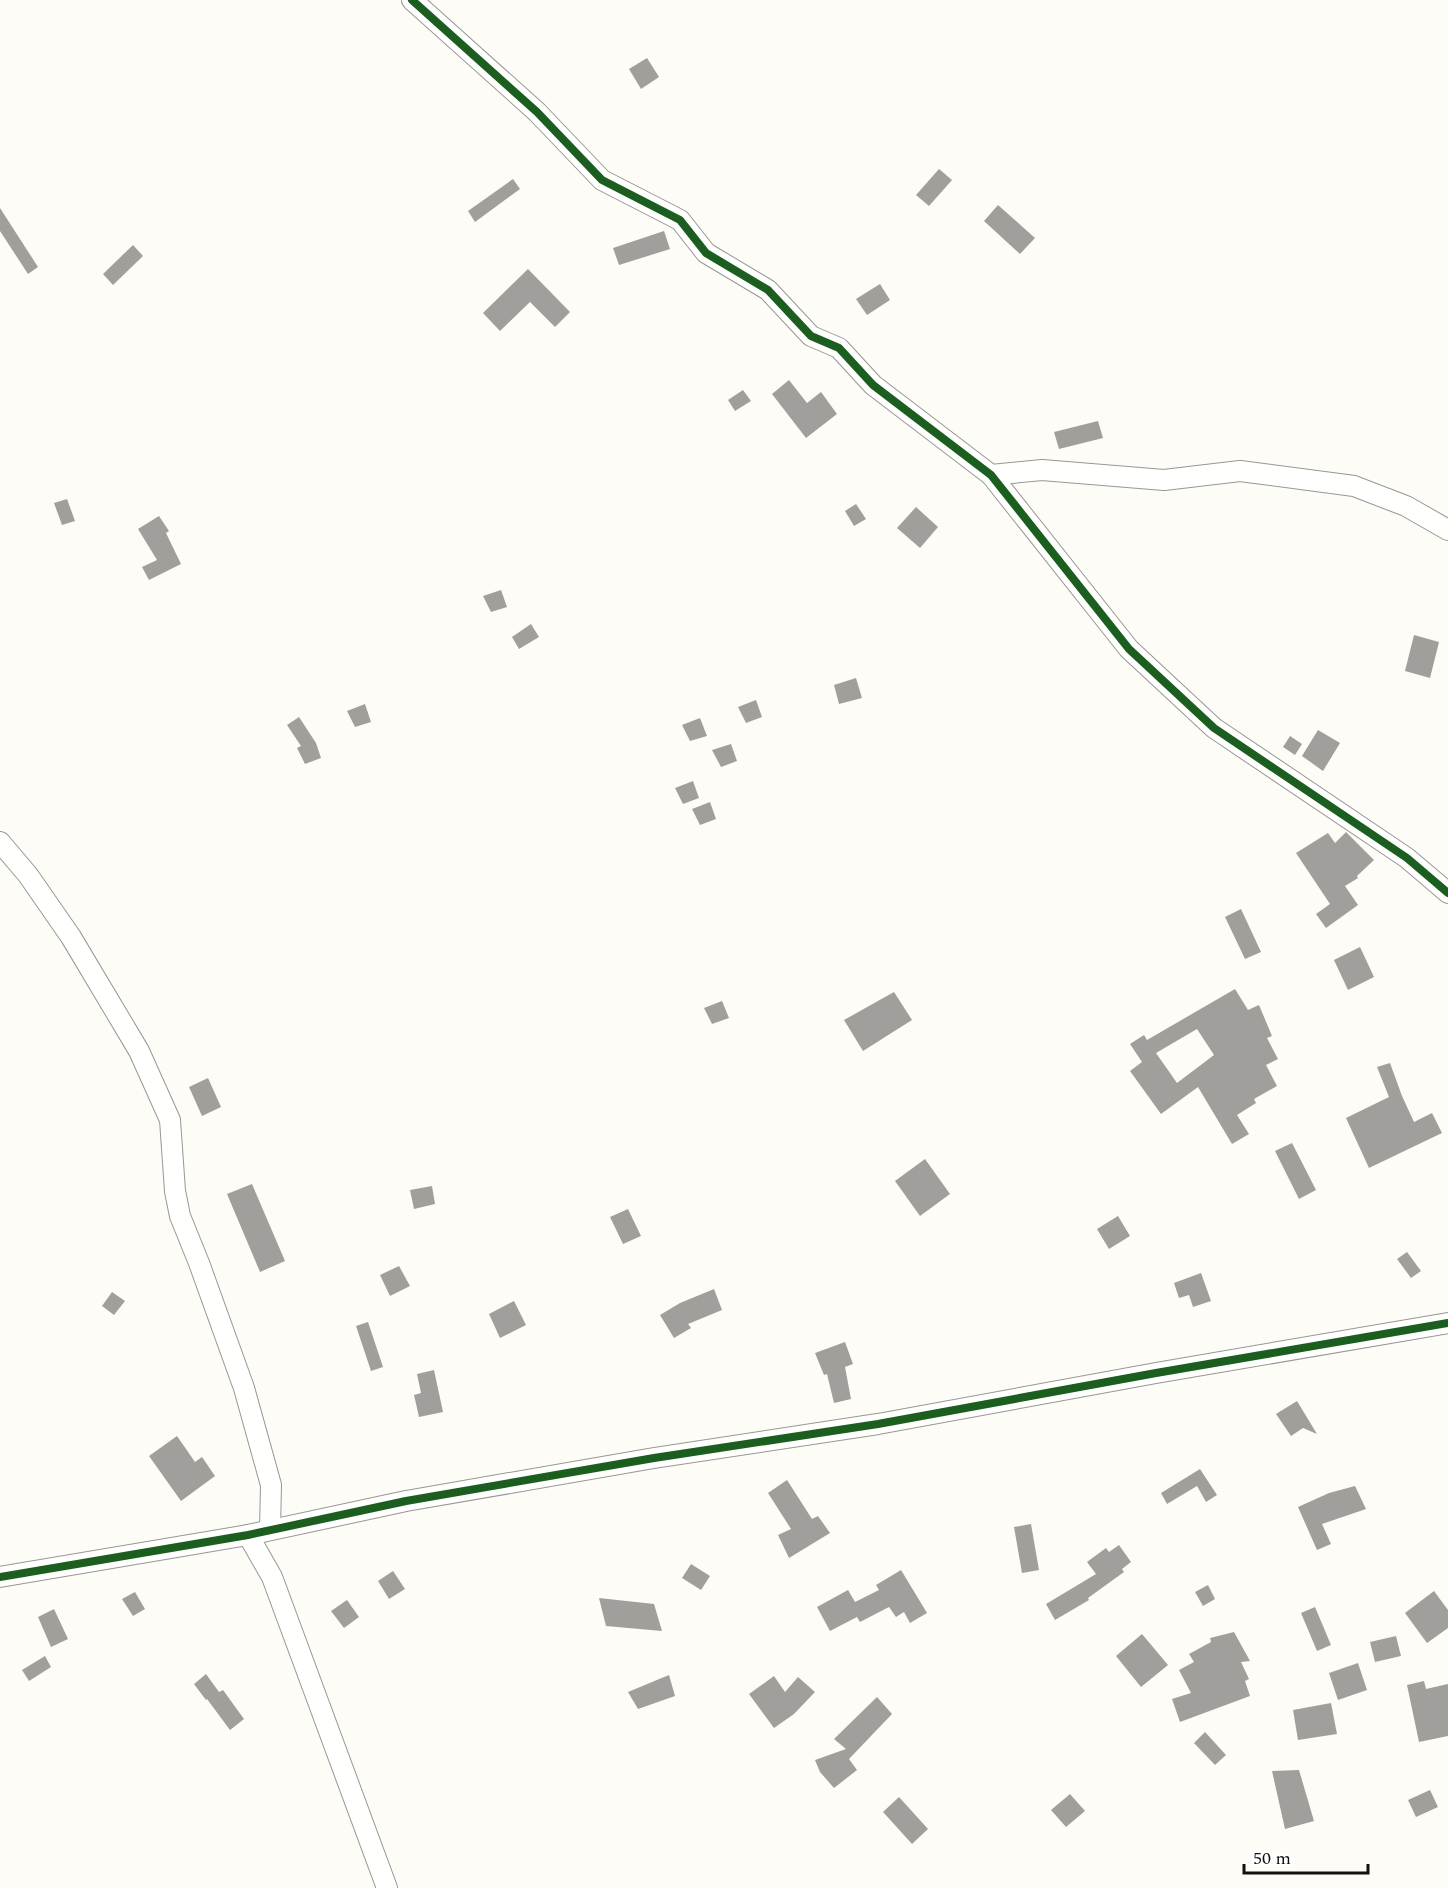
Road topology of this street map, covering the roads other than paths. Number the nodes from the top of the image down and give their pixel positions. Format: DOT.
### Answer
graph roads {
  1 [pos="411,0"];
  2 [pos="991,475"];
  3 [pos="1448,530"];
  4 [pos="0,842"];
  5 [pos="1448,893"];
  6 [pos="1448,1323"];
  7 [pos="270,1530"];
  8 [pos="248,1534"];
  9 [pos="0,1577"];
  10 [pos="387,1888"];
  1 -- 2 [label="street"];
  2 -- 3 [label="street"];
  2 -- 5 [label="street"];
  4 -- 7 [label="street"];
  6 -- 7 [label="street"];
  7 -- 8 [label="street"];
  8 -- 9 [label="street"];
  8 -- 10 [label="street"];
}
